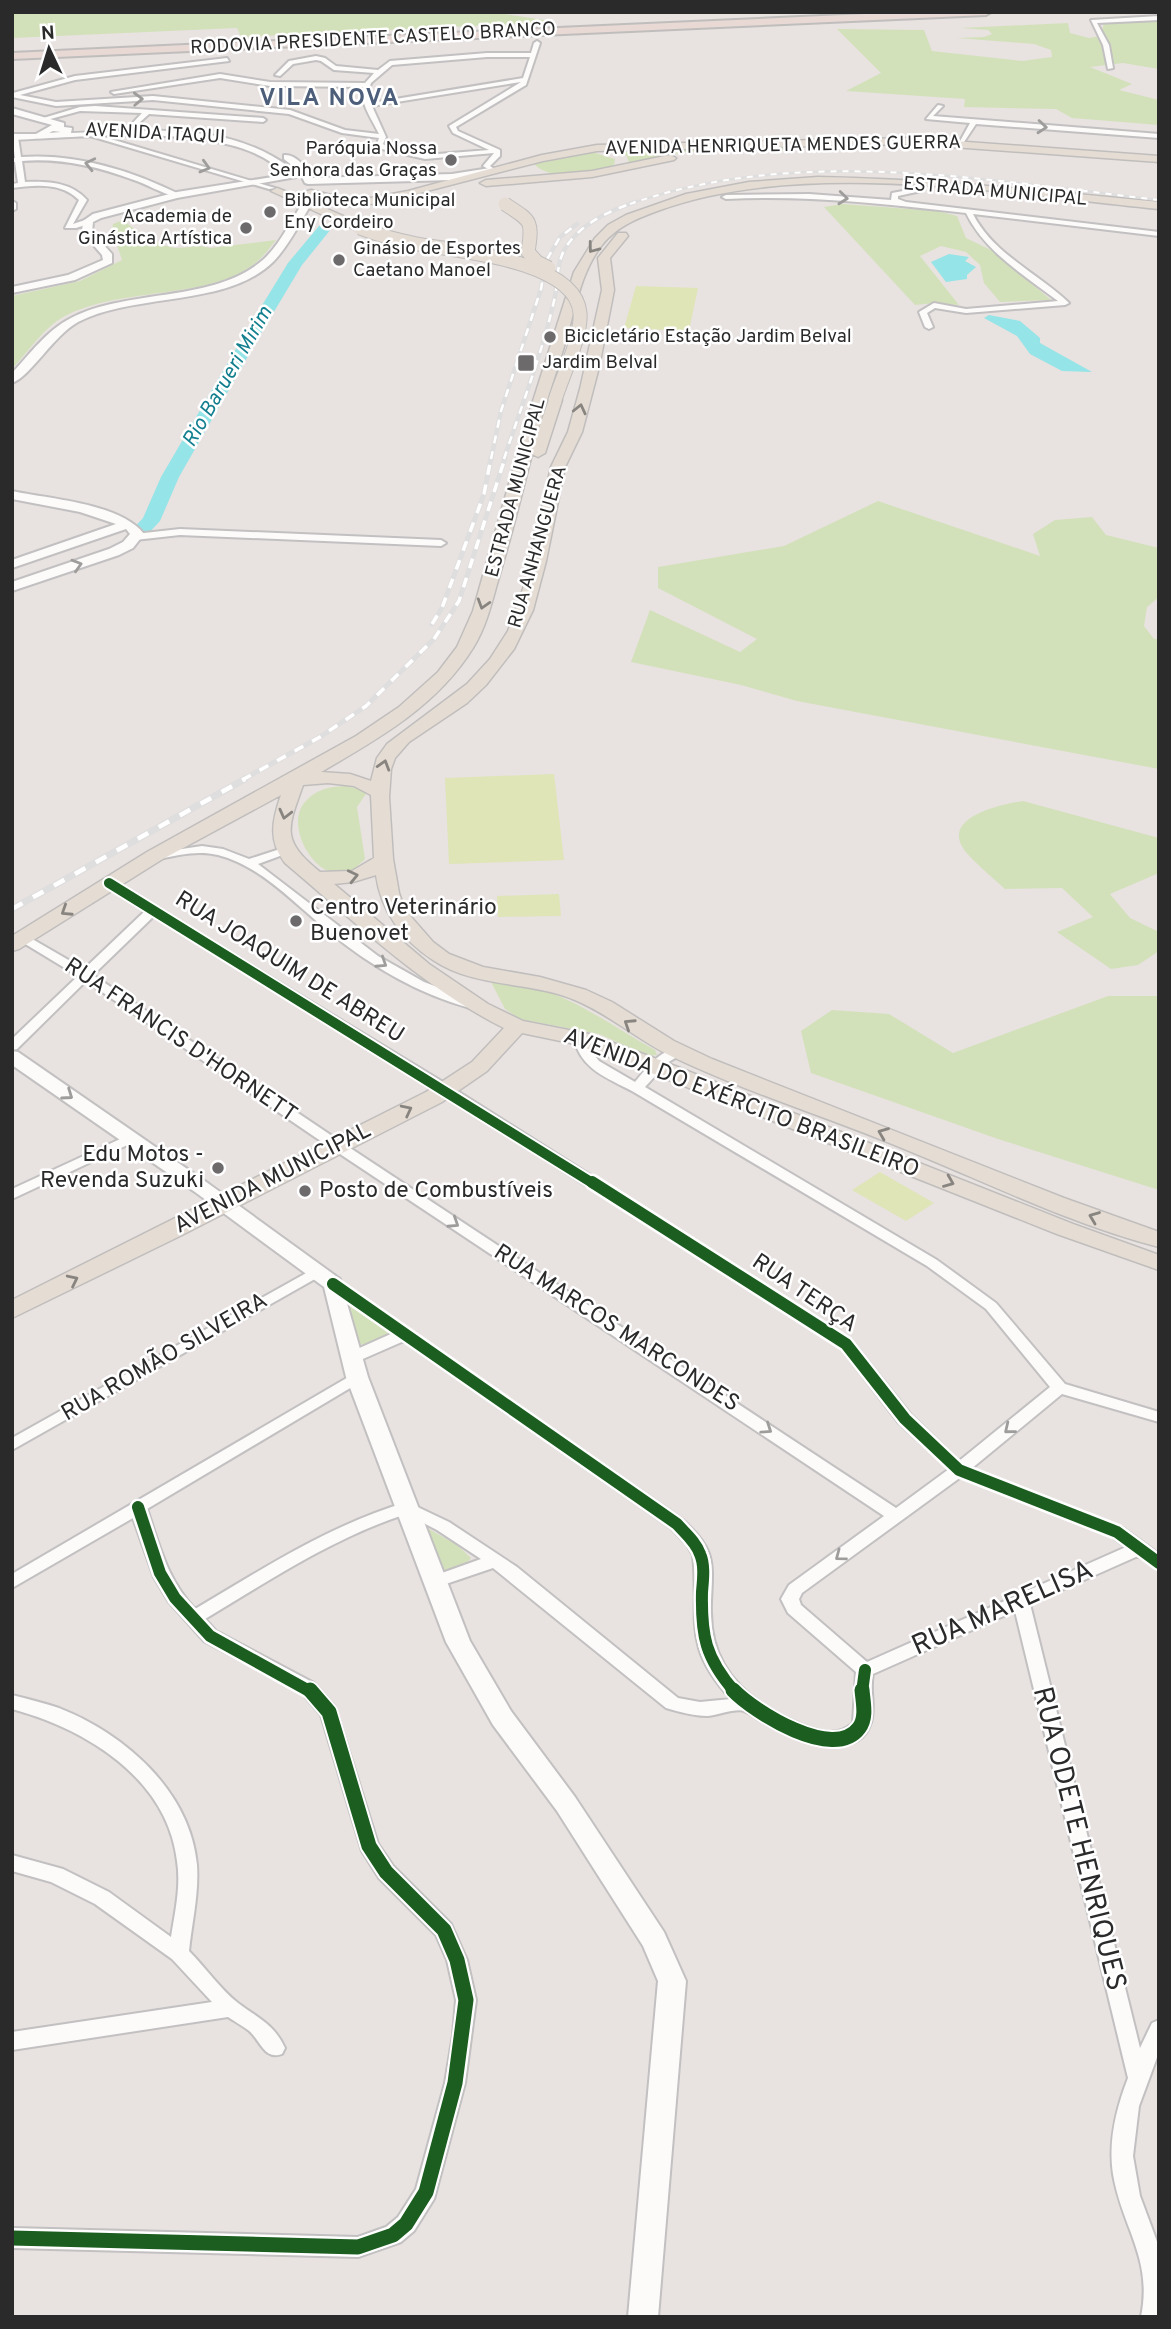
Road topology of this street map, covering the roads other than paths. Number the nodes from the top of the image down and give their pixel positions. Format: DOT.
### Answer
graph roads {
  1 [pos="855,12"];
  2 [pos="986,12"];
  3 [pos="1159,18"];
  4 [pos="537,43"];
  5 [pos="497,47"];
  6 [pos="12,54"];
  7 [pos="493,54"];
  8 [pos="532,55"];
  9 [pos="227,60"];
  10 [pos="1110,68"];
  11 [pos="379,72"];
  12 [pos="278,75"];
  13 [pos="525,79"];
  14 [pos="14,84"];
  15 [pos="366,85"];
  16 [pos="25,91"];
  17 [pos="12,95"];
  18 [pos="70,103"];
  19 [pos="367,105"];
  20 [pos="940,106"];
  21 [pos="12,111"];
  22 [pos="146,113"];
  23 [pos="263,120"];
  24 [pos="974,122"];
  25 [pos="45,127"];
  26 [pos="65,131"];
  27 [pos="128,131"];
  28 [pos="13,135"];
  29 [pos="92,135"];
  30 [pos="1159,136"];
  31 [pos="383,137"];
  32 [pos="798,142"];
  33 [pos="962,143"];
  34 [pos="574,150"];
  35 [pos="816,150"];
  36 [pos="498,151"];
  37 [pos="1069,156"];
  38 [pos="540,157"];
  39 [pos="1114,159"];
  40 [pos="1159,159"];
  41 [pos="16,160"];
  42 [pos="617,168"];
  43 [pos="1159,168"];
  44 [pos="492,171"];
  45 [pos="578,176"];
  46 [pos="554,178"];
  47 [pos="285,180"];
  48 [pos="251,181"];
  49 [pos="311,183"];
  50 [pos="22,184"];
  51 [pos="12,186"];
  52 [pos="274,189"];
  53 [pos="919,190"];
  54 [pos="177,195"];
  55 [pos="326,197"];
  56 [pos="726,197"];
  57 [pos="305,202"];
  58 [pos="12,203"];
  59 [pos="904,204"];
  60 [pos="1159,206"];
  61 [pos="12,209"];
  62 [pos="968,211"];
  63 [pos="328,212"];
  64 [pos="1159,212"];
  65 [pos="299,215"];
  66 [pos="84,225"];
  67 [pos="99,228"];
  68 [pos="1159,234"];
  69 [pos="585,289"];
  70 [pos="12,291"];
  71 [pos="606,298"];
  72 [pos="929,327"];
  73 [pos="12,380"];
  74 [pos="562,397"];
  75 [pos="558,467"];
  76 [pos="12,495"];
  77 [pos="514,495"];
  78 [pos="124,522"];
  79 [pos="135,537"];
  80 [pos="441,543"];
  81 [pos="12,564"];
  82 [pos="12,587"];
  83 [pos="295,780"];
  84 [pos="380,793"];
  85 [pos="284,851"];
  86 [pos="154,856"];
  87 [pos="385,857"];
  88 [pos="250,863"];
  89 [pos="314,878"];
  90 [pos="108,884"];
  91 [pos="153,909"];
  92 [pos="380,933"];
  93 [pos="346,940"];
  94 [pos="17,942"];
  95 [pos="452,964"];
  96 [pos="87,976"];
  97 [pos="481,1008"];
  98 [pos="517,1026"];
  99 [pos="581,1039"];
  100 [pos="12,1046"];
  101 [pos="678,1052"];
  102 [pos="12,1056"];
  103 [pos="657,1067"];
  104 [pos="637,1088"];
  105 [pos="446,1090"];
  106 [pos="131,1138"];
  107 [pos="336,1145"];
  108 [pos="12,1195"];
  109 [pos="223,1205"];
  110 [pos="1159,1240"];
  111 [pos="1159,1263"];
  112 [pos="325,1278"];
  113 [pos="12,1310"];
  114 [pos="405,1334"];
  115 [pos="354,1367"];
  116 [pos="1059,1388"];
  117 [pos="1159,1417"];
  118 [pos="12,1445"];
  119 [pos="959,1470"];
  120 [pos="138,1507"];
  121 [pos="407,1508"];
  122 [pos="895,1515"];
  123 [pos="1140,1548"];
  124 [pos="494,1561"];
  125 [pos="1159,1563"];
  126 [pos="12,1582"];
  127 [pos="434,1582"];
  128 [pos="1021,1602"];
  129 [pos="193,1618"];
  130 [pos="865,1670"];
  131 [pos="12,1702"];
  132 [pos="746,1702"];
  133 [pos="12,1863"];
  134 [pos="179,1953"];
  135 [pos="230,2008"];
  136 [pos="1159,2029"];
  137 [pos="12,2041"];
  138 [pos="275,2048"];
  139 [pos="1137,2076"];
  140 [pos="12,2238"];
  141 [pos="643,2317"];
  142 [pos="1152,2317"];
  1 -- 6 [label="highway, RODOVIA PRESIDENTE CASTELO BRANCO"];
  2 -- 6 [label="highway, RODOVIA PRESIDENTE CASTELO BRANCO"];
  3 -- 10 [label="street"];
  4 -- 8 [label="street"];
  5 -- 7 [label="street"];
  7 -- 8 [label="street"];
  7 -- 11 [label="street"];
  8 -- 13 [label="street"];
  9 -- 16 [label="street"];
  11 -- 12 [label="street"];
  11 -- 15 [label="street"];
  13 -- 19 [label="street"];
  13 -- 36 [label="street"];
  14 -- 16 [label="street"];
  15 -- 18 [label="street"];
  15 -- 19 [label="street"];
  16 -- 17 [label="street"];
  17 -- 18 [label="street"];
  18 -- 31 [label="street, one-way"];
  19 -- 31 [label="street"];
  20 -- 24 [label="street"];
  21 -- 25 [label="main road"];
  22 -- 23 [label="street"];
  22 -- 25 [label="street"];
  22 -- 27 [label="street"];
  24 -- 30 [label="street, one-way"];
  24 -- 33 [label="street"];
  25 -- 26 [label="main road"];
  25 -- 26 [label="main road"];
  25 -- 28 [label="main road"];
  26 -- 27 [label="main road, AVENIDA ITAQUI"];
  26 -- 29 [label="main road, AVENIDA ITAQUI"];
  27 -- 49 [label="main road, AVENIDA ITAQUI"];
  28 -- 41 [label="street"];
  29 -- 47 [label="main road, AVENIDA ITAQUI"];
  29 -- 48 [label="street, one-way"];
  31 -- 36 [label="street"];
  32 -- 33 [label="main road, AVENIDA HENRIQUETA MENDES GUERRA"];
  32 -- 34 [label="main road, AVENIDA HENRIQUETA MENDES GUERRA"];
  32 -- 35 [label="main road"];
  33 -- 37 [label="main road, AVENIDA HENRIQUETA MENDES GUERRA"];
  34 -- 38 [label="main road"];
  34 -- 42 [label="main road"];
  35 -- 37 [label="main road"];
  35 -- 42 [label="main road"];
  36 -- 44 [label="street"];
  37 -- 39 [label="main road"];
  38 -- 44 [label="main road"];
  38 -- 45 [label="main road"];
  39 -- 40 [label="main road"];
  39 -- 43 [label="main road"];
  41 -- 50 [label="street"];
  54 -- 41 [label="street, one-way"];
  42 -- 45 [label="main road"];
  44 -- 49 [label="main road"];
  44 -- 55 [label="main road"];
  45 -- 46 [label="main road"];
  46 -- 63 [label="main road"];
  46 -- 74 [label="main road, bridge"];
  47 -- 48 [label="main road"];
  47 -- 49 [label="main road"];
  47 -- 52 [label="main road"];
  48 -- 52 [label="street"];
  48 -- 54 [label="main road"];
  49 -- 52 [label="main road"];
  49 -- 55 [label="main road, AVENIDA ITAQUI"];
  50 -- 51 [label="street"];
  50 -- 66 [label="street"];
  52 -- 57 [label="main road"];
  52 -- 67 [label="main road"];
  53 -- 56 [label="main road, RUA ANHANGUERA"];
  53 -- 59 [label="street"];
  53 -- 64 [label="main road, RUA ANHANGUERA"];
  54 -- 66 [label="main road"];
  55 -- 57 [label="main road"];
  56 -- 59 [label="street, ESTRADA MUNICIPAL, one-way"];
  56 -- 71 [label="main road, RUA ANHANGUERA"];
  57 -- 63 [label="main road"];
  57 -- 65 [label="main road"];
  58 -- 61 [label="street"];
  59 -- 62 [label="street, ESTRADA MUNICIPAL"];
  60 -- 69 [label="main road, ESTRADA MUNICIPAL, one-way"];
  62 -- 68 [label="street, ESTRADA MUNICIPAL"];
  62 -- 72 [label="street"];
  63 -- 65 [label="main road"];
  63 -- 74 [label="main road, bridge"];
  65 -- 73 [label="main road"];
  66 -- 67 [label="street"];
  66 -- 70 [label="main road"];
  67 -- 70 [label="main road"];
  69 -- 71 [label="main road"];
  69 -- 77 [label="main road, ESTRADA MUNICIPAL"];
  75 -- 71 [label="main road, RUA ANHANGUERA, one-way"];
  74 -- 75 [label="main road"];
  74 -- 77 [label="main road"];
  84 -- 75 [label="main road, RUA ANHANGUERA, one-way"];
  76 -- 78 [label="main road"];
  77 -- 83 [label="main road, ESTRADA MUNICIPAL, one-way"];
  78 -- 79 [label="main road"];
  78 -- 81 [label="main road"];
  79 -- 80 [label="street"];
  82 -- 79 [label="main road, one-way"];
  83 -- 84 [label="main road"];
  83 -- 85 [label="main road, one-way"];
  83 -- 86 [label="main road"];
  84 -- 87 [label="main road, RUA ANHANGUERA"];
  85 -- 88 [label="street"];
  85 -- 89 [label="main road"];
  86 -- 88 [label="street"];
  86 -- 90 [label="main road"];
  89 -- 87 [label="main road, one-way"];
  87 -- 95 [label="main road, AVENIDA DO EXÉRCITO BRASILEIRO"];
  88 -- 93 [label="street"];
  89 -- 92 [label="main road, AVENIDA DO EXÉRCITO BRASILEIRO"];
  90 -- 91 [label="street, RUA JOAQUIM DE ABREU"];
  90 -- 94 [label="main road, one-way"];
  91 -- 96 [label="street"];
  91 -- 105 [label="street, RUA JOAQUIM DE ABREU"];
  92 -- 93 [label="street"];
  92 -- 97 [label="main road, AVENIDA DO EXÉRCITO BRASILEIRO"];
  93 -- 97 [label="street, one-way"];
  94 -- 96 [label="street, RUA FRANCIS D'HORNETT"];
  95 -- 98 [label="main road"];
  101 -- 95 [label="main road, AVENIDA DO EXÉRCITO BRASILEIRO, one-way"];
  96 -- 100 [label="street"];
  96 -- 107 [label="street, RUA FRANCIS D'HORNETT"];
  97 -- 98 [label="main road, AVENIDA DO EXÉRCITO BRASILEIRO"];
  98 -- 99 [label="main road, AVENIDA DO EXÉRCITO BRASILEIRO"];
  98 -- 105 [label="main road, AVENIDA MUNICIPAL"];
  99 -- 103 [label="main road, AVENIDA DO EXÉRCITO BRASILEIRO"];
  99 -- 104 [label="street"];
  101 -- 103 [label="street"];
  110 -- 101 [label="main road, AVENIDA DO EXÉRCITO BRASILEIRO, one-way"];
  102 -- 106 [label="main road, one-way"];
  103 -- 104 [label="street"];
  103 -- 111 [label="main road, AVENIDA DO EXÉRCITO BRASILEIRO, one-way"];
  104 -- 116 [label="street"];
  107 -- 105 [label="main road, AVENIDA MUNICIPAL, one-way"];
  105 -- 119 [label="street, RUA TERÇA"];
  106 -- 108 [label="street"];
  106 -- 109 [label="main road"];
  107 -- 109 [label="main road, AVENIDA MUNICIPAL"];
  107 -- 122 [label="street, RUA MARCOS MARCONDES, one-way"];
  109 -- 112 [label="main road"];
  113 -- 109 [label="main road, AVENIDA MUNICIPAL, one-way"];
  112 -- 114 [label="street"];
  112 -- 115 [label="main road"];
  112 -- 118 [label="street, RUA ROMÃO SILVEIRA"];
  114 -- 115 [label="street"];
  114 -- 132 [label="street"];
  115 -- 120 [label="street"];
  115 -- 121 [label="main road"];
  116 -- 117 [label="street"];
  116 -- 119 [label="street, one-way"];
  119 -- 122 [label="street"];
  119 -- 123 [label="street, RUA TERÇA"];
  120 -- 126 [label="street"];
  120 -- 129 [label="street"];
  121 -- 124 [label="street"];
  121 -- 127 [label="main road"];
  121 -- 129 [label="street"];
  122 -- 130 [label="street, one-way"];
  123 -- 125 [label="street, RUA TERÇA"];
  123 -- 128 [label="street, RUA MARELISA"];
  124 -- 127 [label="street"];
  124 -- 132 [label="street"];
  127 -- 141 [label="main road"];
  128 -- 130 [label="street, RUA MARELISA"];
  128 -- 139 [label="street, RUA ODETE HENRIQUES"];
  129 -- 140 [label="street"];
  130 -- 132 [label="street"];
  131 -- 134 [label="street"];
  133 -- 134 [label="street"];
  134 -- 135 [label="street"];
  135 -- 137 [label="street"];
  135 -- 138 [label="street"];
  136 -- 139 [label="street"];
  139 -- 142 [label="street"];
}
